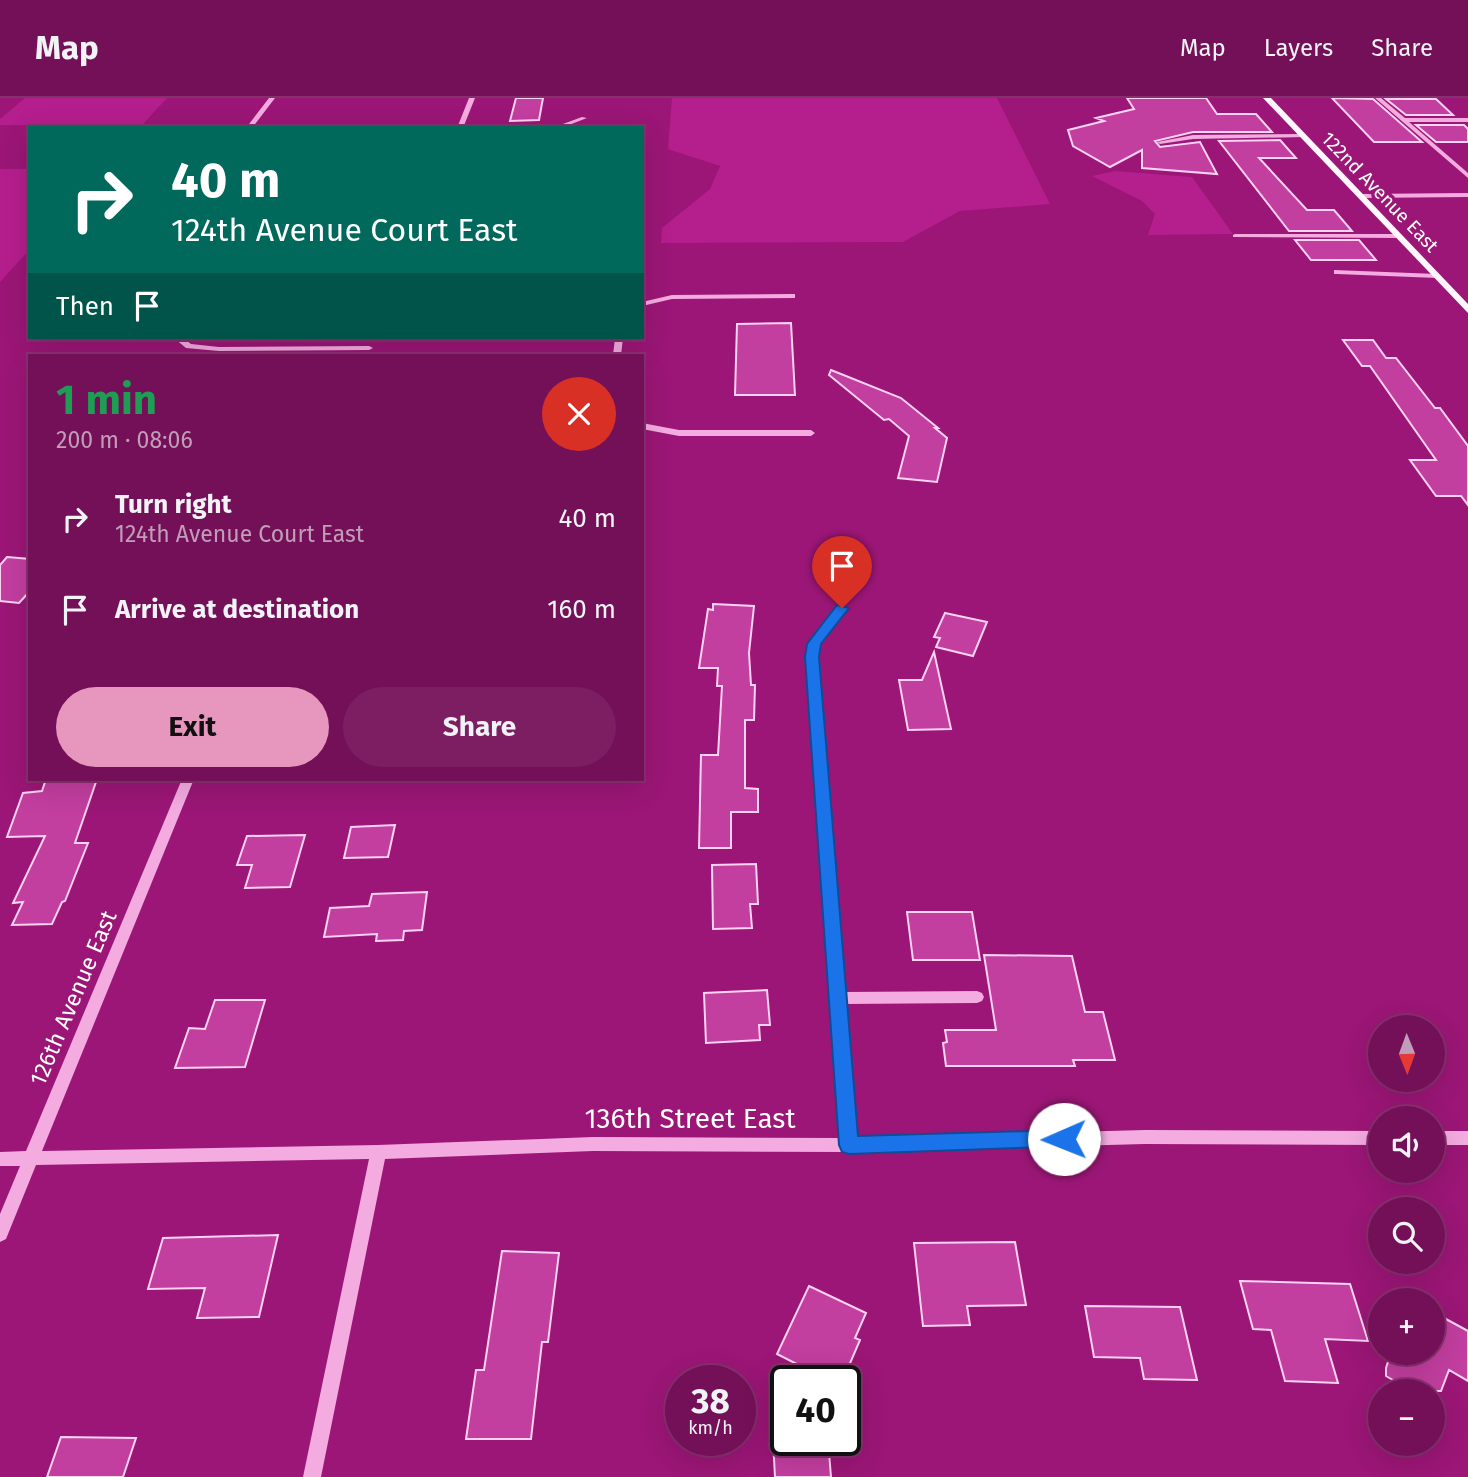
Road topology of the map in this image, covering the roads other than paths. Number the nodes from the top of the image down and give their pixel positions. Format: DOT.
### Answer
graph roads {
  1 [pos="272,98"];
  2 [pos="472,98"];
  3 [pos="1267,98"];
  4 [pos="1378,98"];
  5 [pos="584,118"];
  6 [pos="1403,120"];
  7 [pos="1468,120"];
  8 [pos="251,126"];
  9 [pos="461,126"];
  10 [pos="561,126"];
  11 [pos="1304,136"];
  12 [pos="1160,142"];
  13 [pos="1468,176"];
  14 [pos="1468,195"];
  15 [pos="1360,196"];
  16 [pos="1235,236"];
  17 [pos="1398,236"];
  18 [pos="1337,272"];
  19 [pos="1437,276"];
  20 [pos="792,296"];
  21 [pos="663,299"];
  22 [pos="644,304"];
  23 [pos="1468,310"];
  24 [pos="180,340"];
  25 [pos="367,352"];
  26 [pos="644,426"];
  27 [pos="811,433"];
  28 [pos="842,608"];
  29 [pos="187,781"];
  30 [pos="977,997"];
  31 [pos="837,998"];
  32 [pos="1368,1138"];
  33 [pos="1445,1138"];
  34 [pos="1468,1138"];
  35 [pos="849,1145"];
  36 [pos="378,1152"];
  37 [pos="31,1158"];
  38 [pos="0,1159"];
  39 [pos="0,1234"];
  40 [pos="312,1477"];
  1 -- 8 [label="street"];
  2 -- 9 [label="street"];
  3 -- 11 [label="main road, 122nd Avenue East"];
  4 -- 6 [label="street"];
  5 -- 10 [label="street"];
  6 -- 7 [label="street"];
  6 -- 13 [label="street"];
  11 -- 12 [label="street"];
  11 -- 15 [label="main road, 122nd Avenue East"];
  14 -- 15 [label="street"];
  15 -- 17 [label="main road, 122nd Avenue East"];
  16 -- 17 [label="street"];
  17 -- 19 [label="main road, 122nd Avenue East"];
  18 -- 19 [label="street"];
  19 -- 23 [label="main road, 122nd Avenue East"];
  20 -- 21 [label="street"];
  21 -- 22 [label="street"];
  24 -- 25 [label="street"];
  26 -- 27 [label="street"];
  28 -- 31 [label="street"];
  29 -- 37 [label="street, 126th Avenue East"];
  30 -- 31 [label="street"];
  31 -- 35 [label="street"];
  32 -- 35 [label="street, 136th Street East"];
  33 -- 34 [label="street"];
  35 -- 36 [label="street, 136th Street East"];
  36 -- 37 [label="street, 136th Street East"];
  36 -- 40 [label="street"];
  37 -- 38 [label="street, 136th Street East"];
  37 -- 39 [label="street, 126th Avenue East"];
}
